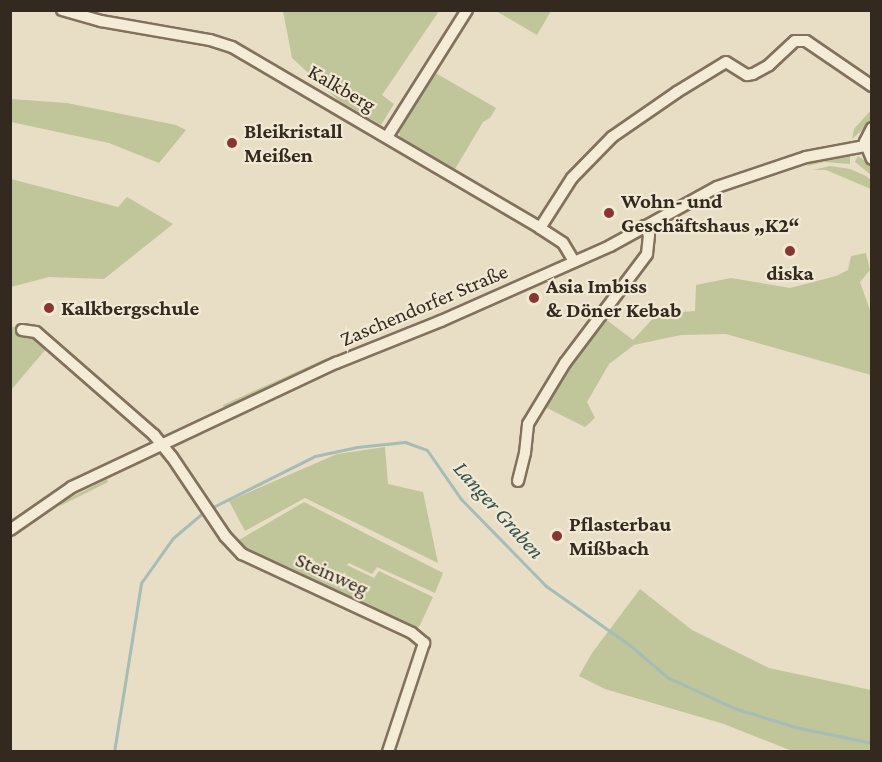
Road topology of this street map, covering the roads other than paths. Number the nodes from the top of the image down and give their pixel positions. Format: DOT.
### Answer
graph roads {
  1 [pos="62,10"];
  2 [pos="467,10"];
  3 [pos="872,86"];
  4 [pos="872,128"];
  5 [pos="387,137"];
  6 [pos="866,146"];
  7 [pos="872,159"];
  8 [pos="645,226"];
  9 [pos="540,228"];
  10 [pos="574,261"];
  11 [pos="22,330"];
  12 [pos="163,444"];
  13 [pos="518,482"];
  14 [pos="10,530"];
  15 [pos="388,752"];
  1 -- 5 [label="street, Kalkberg"];
  2 -- 5 [label="street"];
  3 -- 9 [label="street"];
  4 -- 6 [label="street"];
  5 -- 9 [label="street, Kalkberg"];
  6 -- 7 [label="street"];
  6 -- 8 [label="street, Zaschendorfer Straße"];
  8 -- 10 [label="street, Zaschendorfer Straße"];
  8 -- 13 [label="street"];
  9 -- 10 [label="street, Kalkberg"];
  10 -- 12 [label="street, Zaschendorfer Straße"];
  11 -- 12 [label="street, Steinweg"];
  12 -- 14 [label="street, Zaschendorfer Straße"];
  12 -- 15 [label="street, Steinweg"];
}
